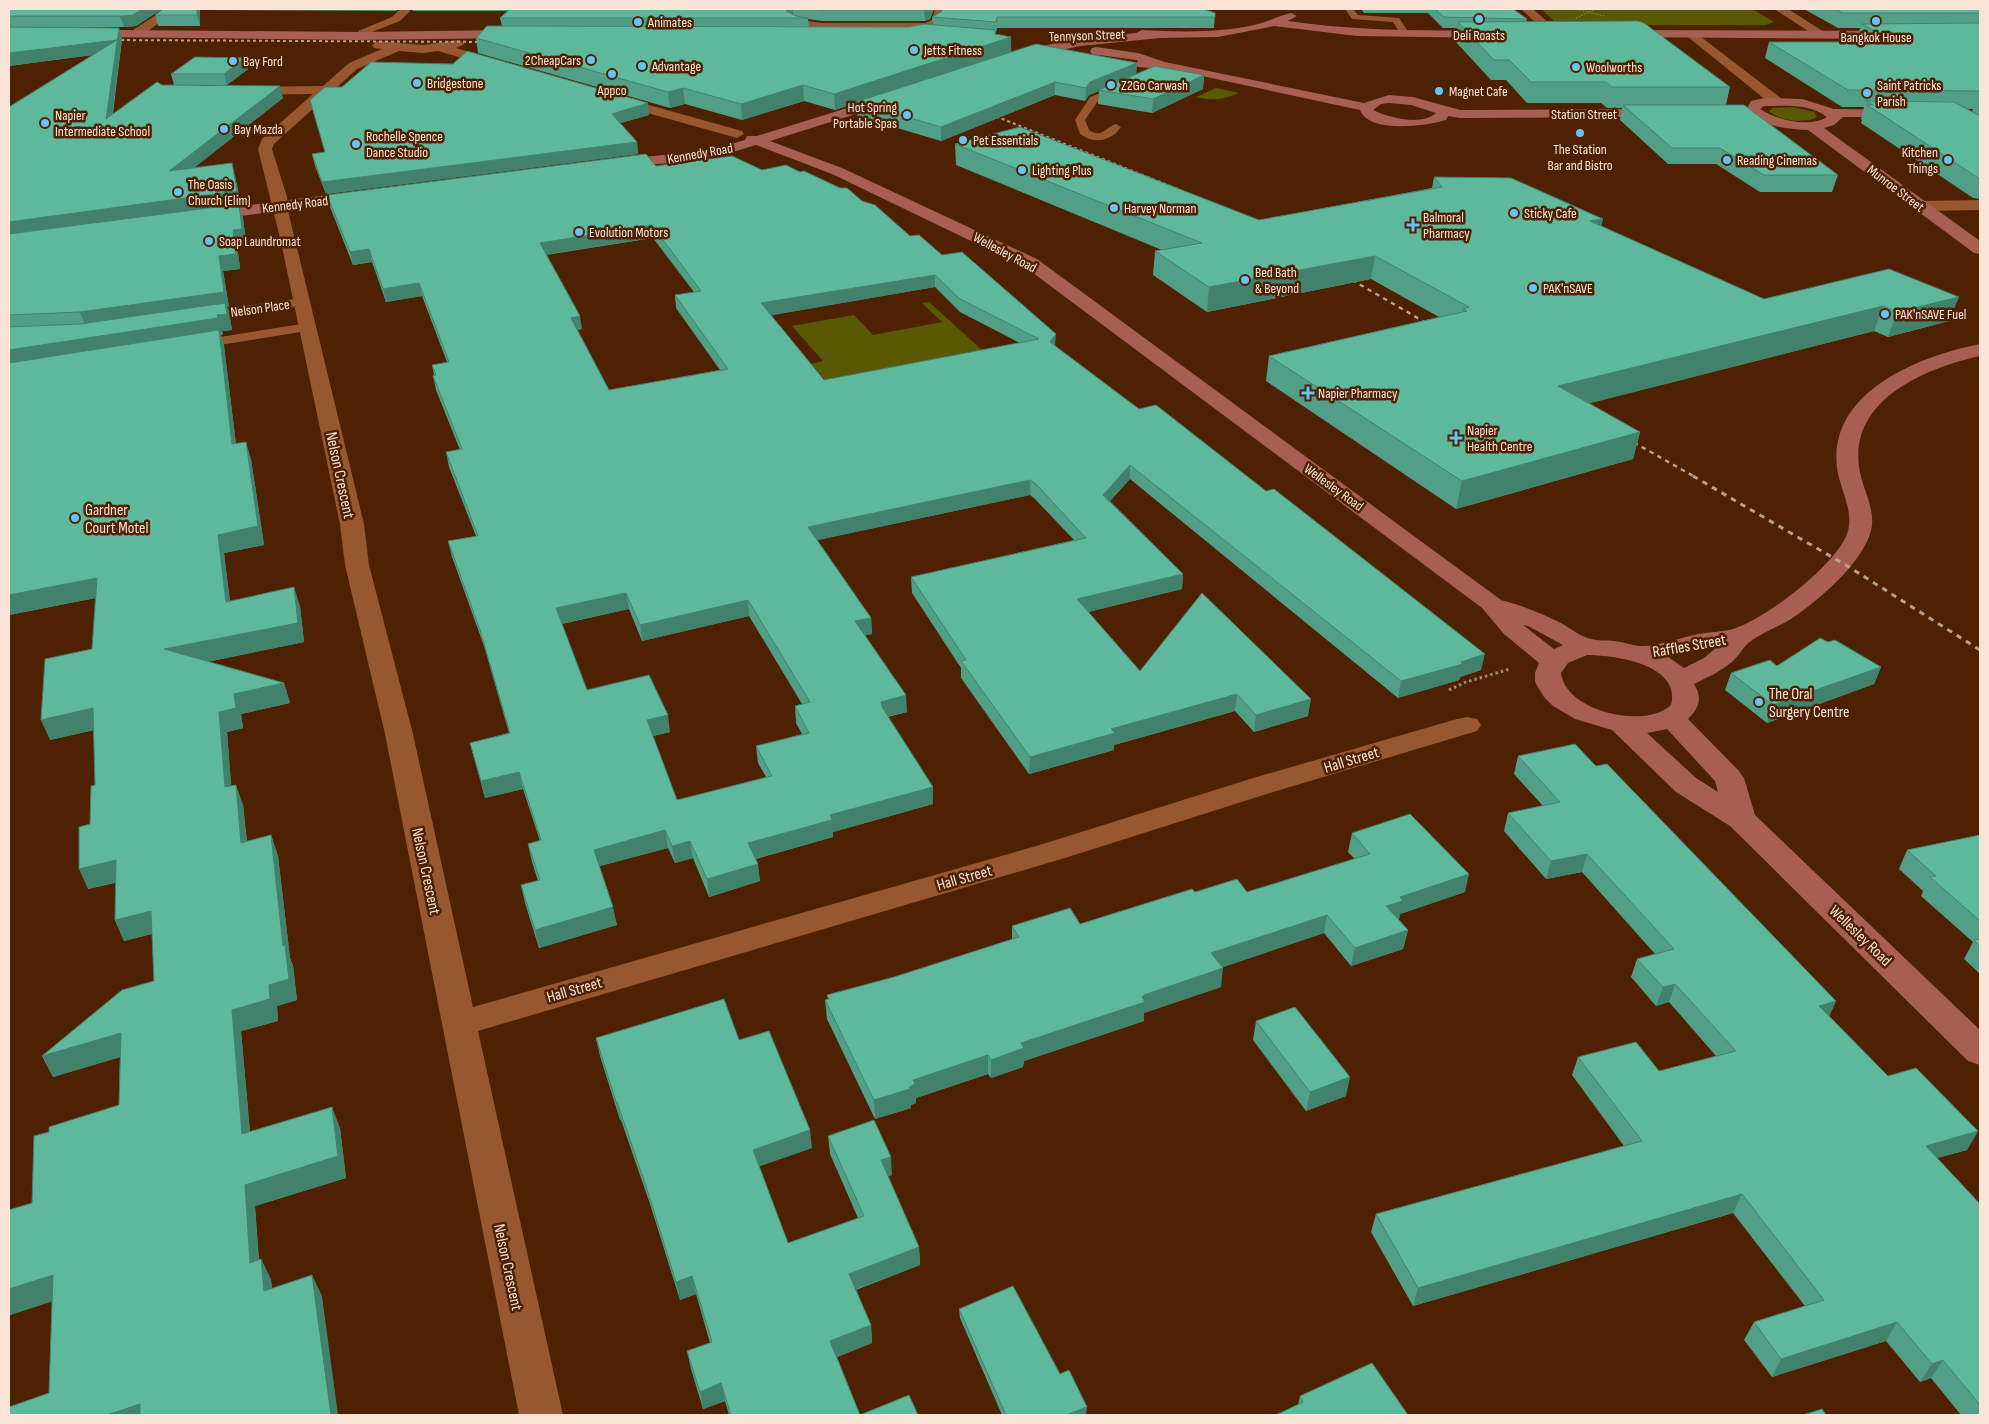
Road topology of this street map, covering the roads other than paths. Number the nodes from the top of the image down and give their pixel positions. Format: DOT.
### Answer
graph roads {
  1 [pos="172,9"];
  2 [pos="406,9"];
  3 [pos="937,9"];
  4 [pos="1349,9"];
  5 [pos="1391,9"];
  6 [pos="1526,9"];
  7 [pos="1780,9"];
  8 [pos="1301,11"];
  9 [pos="1287,18"];
  10 [pos="396,20"];
  11 [pos="1396,20"];
  12 [pos="792,22"];
  13 [pos="1275,23"];
  14 [pos="1338,30"];
  15 [pos="403,31"];
  16 [pos="9,32"];
  17 [pos="137,33"];
  18 [pos="361,33"];
  19 [pos="475,34"];
  20 [pos="530,34"];
  21 [pos="937,34"];
  22 [pos="1405,34"];
  23 [pos="1506,34"];
  24 [pos="1535,34"];
  25 [pos="1560,34"];
  26 [pos="1612,34"];
  27 [pos="1692,34"];
  28 [pos="797,35"];
  29 [pos="1159,35"];
  30 [pos="1823,35"];
  31 [pos="1912,35"];
  32 [pos="1052,36"];
  33 [pos="444,41"];
  34 [pos="1024,41"];
  35 [pos="372,44"];
  36 [pos="1062,46"];
  37 [pos="395,48"];
  38 [pos="1034,52"];
  39 [pos="1071,57"];
  40 [pos="1138,57"];
  41 [pos="1090,60"];
  42 [pos="352,66"];
  43 [pos="515,70"];
  44 [pos="1156,70"];
  45 [pos="1136,82"];
  46 [pos="323,90"];
  47 [pos="226,91"];
  48 [pos="601,95"];
  49 [pos="902,95"];
  50 [pos="848,98"];
  51 [pos="1777,102"];
  52 [pos="1366,107"];
  53 [pos="816,109"];
  54 [pos="1442,112"];
  55 [pos="1832,113"];
  56 [pos="1920,113"];
  57 [pos="1670,114"];
  58 [pos="839,115"];
  59 [pos="1811,125"];
  60 [pos="1116,127"];
  61 [pos="737,134"];
  62 [pos="759,141"];
  63 [pos="672,159"];
  64 [pos="640,160"];
  65 [pos="601,165"];
  66 [pos="837,171"];
  67 [pos="376,194"];
  68 [pos="1980,205"];
  69 [pos="279,206"];
  70 [pos="1920,206"];
  71 [pos="190,218"];
  72 [pos="1980,249"];
  73 [pos="305,315"];
  74 [pos="185,319"];
  75 [pos="181,347"];
  76 [pos="1980,350"];
  77 [pos="1491,603"];
  78 [pos="1740,636"];
  79 [pos="1586,647"];
  80 [pos="1638,654"];
  81 [pos="1553,661"];
  82 [pos="1680,680"];
  83 [pos="1672,718"];
  84 [pos="1468,724"];
  85 [pos="1622,724"];
  86 [pos="1741,819"];
  87 [pos="458,1024"];
  88 [pos="1980,1051"];
  89 [pos="541,1415"];
  1 -- 17 [label="street"];
  2 -- 10 [label="street"];
  3 -- 12 [label="lane"];
  4 -- 11 [label="lane"];
  5 -- 11 [label="lane"];
  6 -- 25 [label="street"];
  7 -- 30 [label="street"];
  8 -- 9 [label="main road, Tennyson Street"];
  9 -- 13 [label="main road, Tennyson Street"];
  9 -- 14 [label="main road"];
  10 -- 15 [label="street"];
  10 -- 18 [label="street"];
  11 -- 22 [label="lane"];
  13 -- 14 [label="main road"];
  13 -- 29 [label="main road, Tennyson Street"];
  14 -- 22 [label="main road"];
  15 -- 18 [label="main road"];
  15 -- 33 [label="main road"];
  16 -- 17 [label="main road"];
  17 -- 18 [label="main road"];
  18 -- 33 [label="main road"];
  18 -- 35 [label="street"];
  19 -- 20 [label="main road"];
  19 -- 33 [label="street"];
  21 -- 28 [label="main road"];
  22 -- 23 [label="main road"];
  24 -- 25 [label="main road"];
  26 -- 27 [label="main road"];
  27 -- 30 [label="main road"];
  27 -- 51 [label="street"];
  29 -- 32 [label="main road, Tennyson Street"];
  29 -- 36 [label="main road, Tennyson Street"];
  29 -- 40 [label="main road"];
  30 -- 31 [label="main road"];
  33 -- 37 [label="street"];
  33 -- 43 [label="street"];
  34 -- 36 [label="main road, Station Street"];
  34 -- 38 [label="main road, Tennyson Street"];
  35 -- 37 [label="street"];
  35 -- 42 [label="street"];
  36 -- 38 [label="main road, Tennyson Street"];
  36 -- 40 [label="main road, Station Street"];
  37 -- 42 [label="street"];
  38 -- 39 [label="main road"];
  40 -- 44 [label="main road, Station Street"];
  41 -- 44 [label="main road, Station Street"];
  42 -- 46 [label="street"];
  44 -- 52 [label="main road, Station Street"];
  45 -- 60 [label="lane"];
  46 -- 47 [label="street"];
  46 -- 69 [label="street, Nelson Crescent"];
  48 -- 61 [label="street, Wellesley Road"];
  49 -- 58 [label="main road"];
  50 -- 53 [label="main road"];
  51 -- 55 [label="main road"];
  51 -- 59 [label="main road"];
  52 -- 54 [label="main road, Station Street"];
  52 -- 54 [label="main road, Station Street"];
  53 -- 58 [label="main road"];
  53 -- 61 [label="main road"];
  54 -- 57 [label="main road, Station Street"];
  55 -- 56 [label="main road"];
  55 -- 59 [label="main road"];
  58 -- 62 [label="main road"];
  59 -- 70 [label="main road, Munroe Street"];
  61 -- 62 [label="main road, Wellesley Road"];
  61 -- 64 [label="main road, Kennedy Road"];
  62 -- 63 [label="main road, Kennedy Road"];
  62 -- 66 [label="main road, Wellesley Road"];
  63 -- 64 [label="main road, Kennedy Road"];
  63 -- 66 [label="main road"];
  64 -- 65 [label="main road, Kennedy Road"];
  66 -- 77 [label="main road, Wellesley Road"];
  67 -- 69 [label="main road, Kennedy Road"];
  68 -- 70 [label="street"];
  69 -- 71 [label="main road, Kennedy Road"];
  69 -- 73 [label="street, Nelson Crescent"];
  70 -- 72 [label="main road, Munroe Street"];
  73 -- 74 [label="lane, Nelson Place"];
  73 -- 75 [label="lane"];
  73 -- 87 [label="street, Nelson Crescent"];
  76 -- 78 [label="main road, Raffles Street"];
  77 -- 79 [label="main road, Wellesley Road"];
  77 -- 81 [label="main road, Wellesley Road"];
  78 -- 80 [label="main road, Raffles Street"];
  78 -- 82 [label="main road, Raffles Street"];
  79 -- 80 [label="main road"];
  79 -- 81 [label="main road"];
  80 -- 82 [label="main road"];
  81 -- 85 [label="main road"];
  82 -- 83 [label="main road"];
  83 -- 85 [label="main road"];
  83 -- 86 [label="main road, Wellesley Road"];
  84 -- 87 [label="street, Hall Street"];
  85 -- 86 [label="main road, Wellesley Road"];
  86 -- 88 [label="main road, Wellesley Road"];
  87 -- 89 [label="street, Nelson Crescent"];
}
